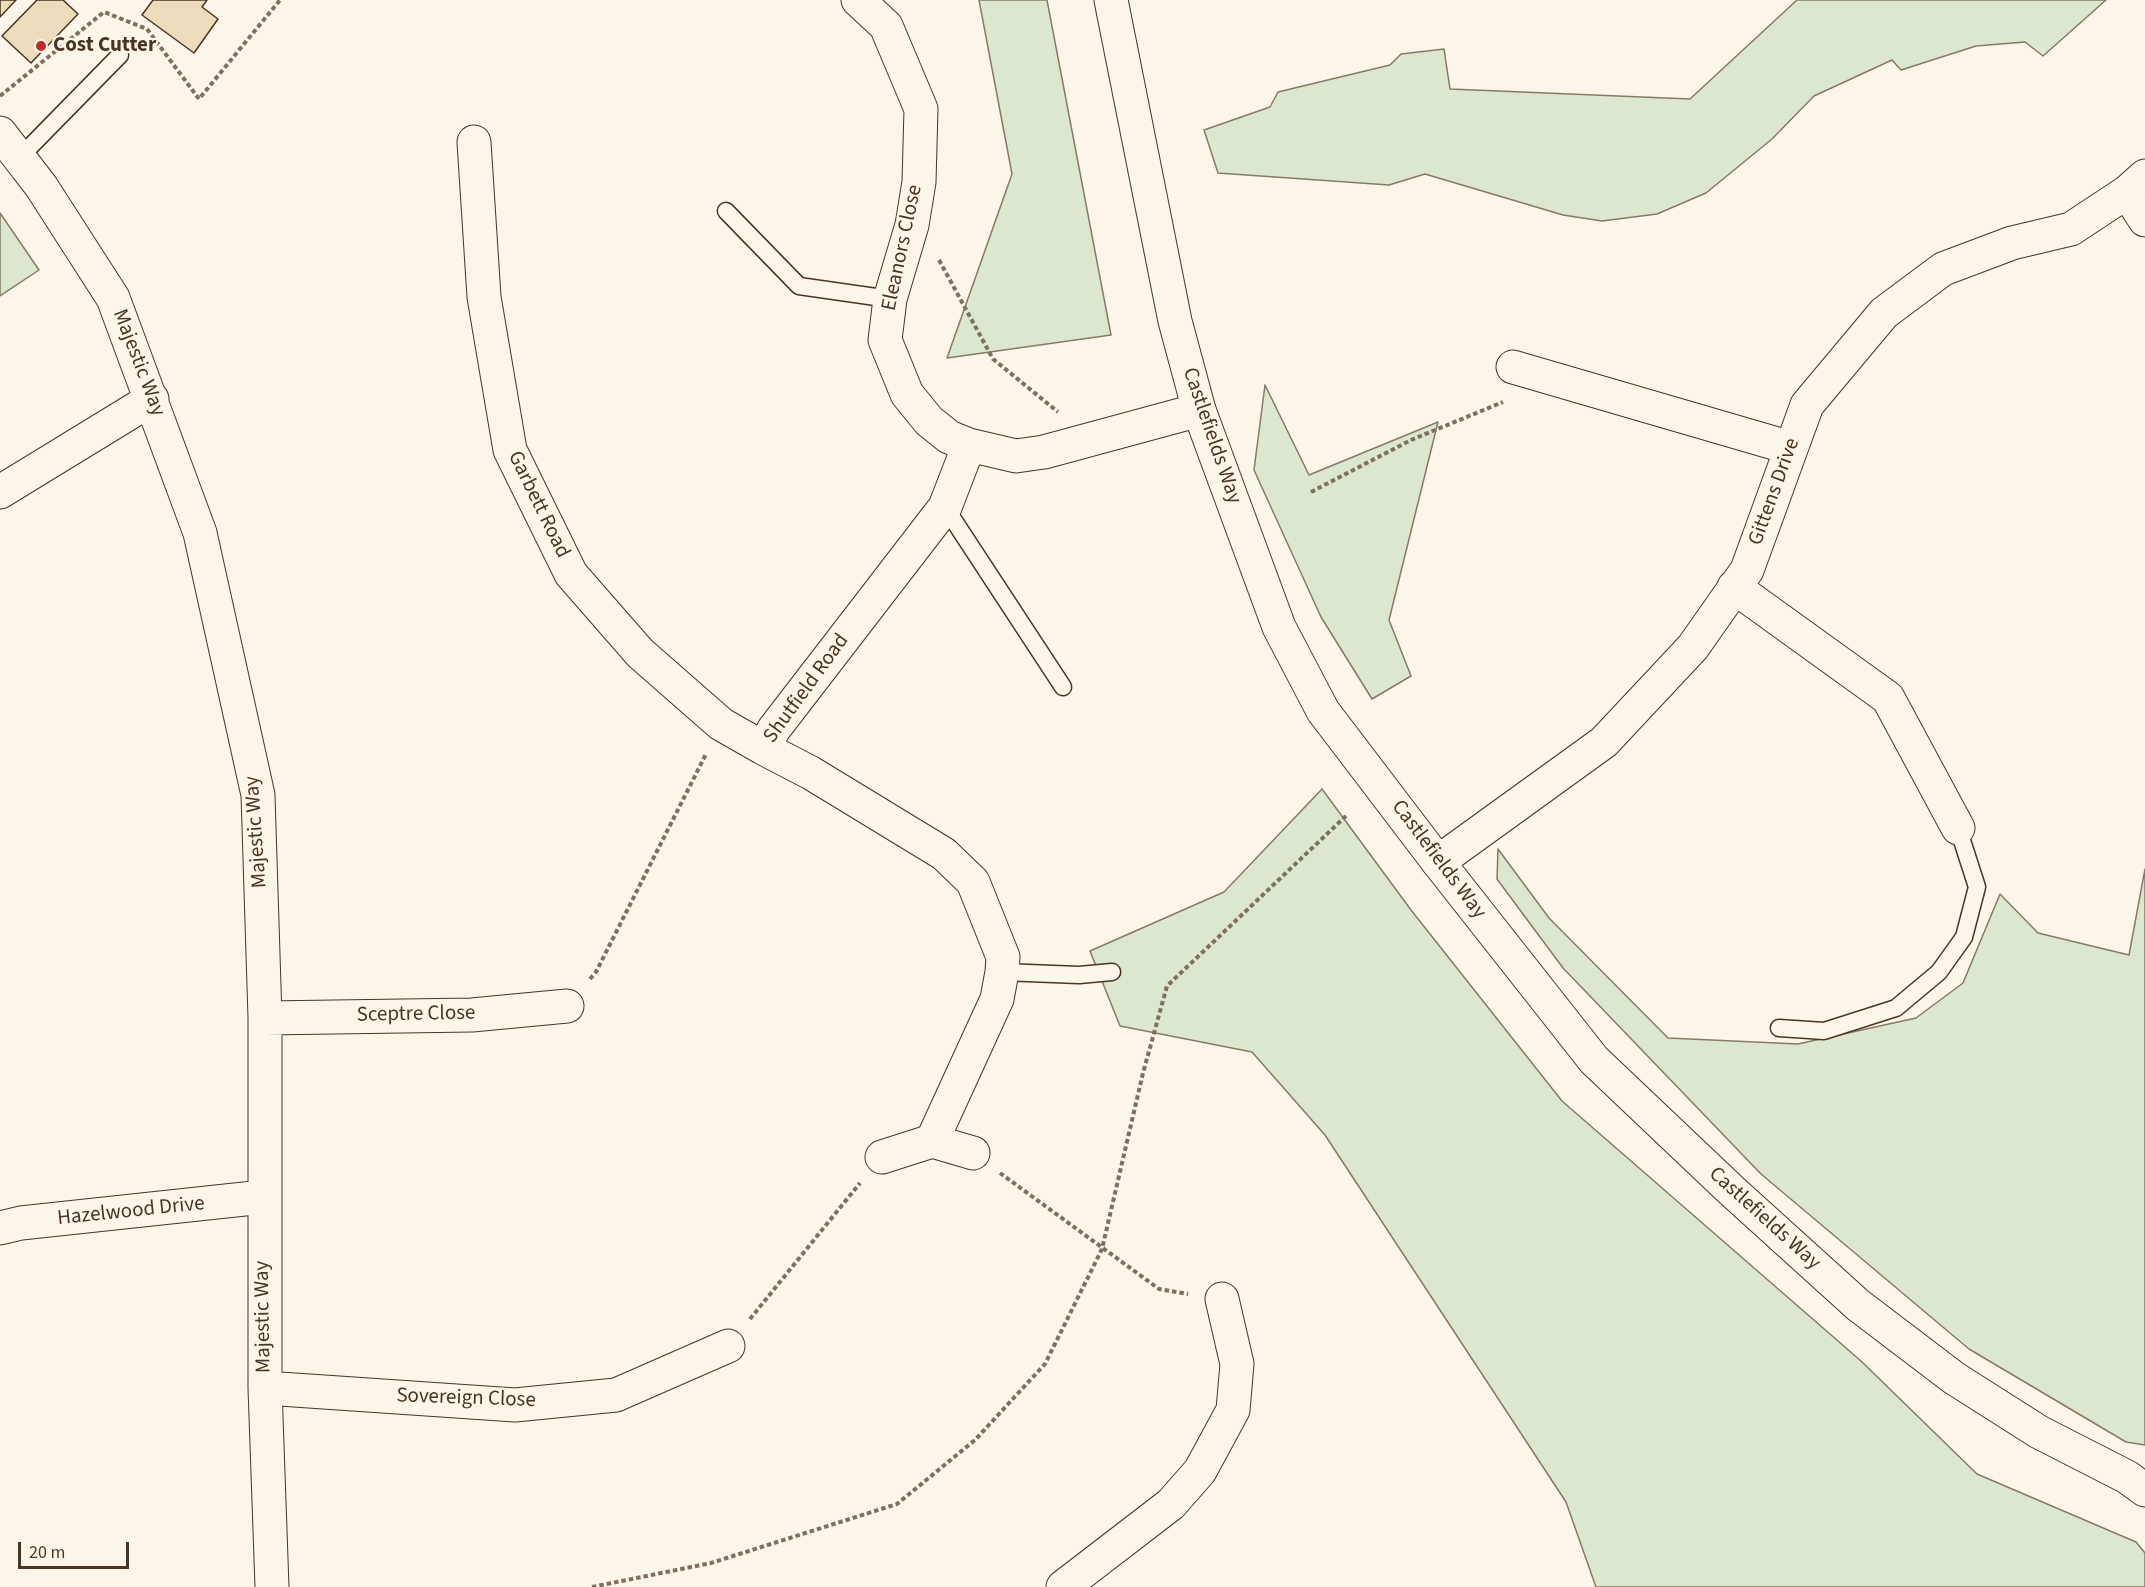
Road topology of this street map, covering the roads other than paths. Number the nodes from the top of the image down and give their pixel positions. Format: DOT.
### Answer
graph roads {
  1 [pos="858,0"];
  2 [pos="1111,0"];
  3 [pos="120,55"];
  4 [pos="474,142"];
  5 [pos="10,145"];
  6 [pos="2136,184"];
  7 [pos="726,211"];
  8 [pos="2145,220"];
  9 [pos="890,299"];
  10 [pos="1525,370"];
  11 [pos="152,399"];
  12 [pos="1199,410"];
  13 [pos="969,445"];
  14 [pos="1791,448"];
  15 [pos="0,492"];
  16 [pos="945,507"];
  17 [pos="1734,587"];
  18 [pos="1064,687"];
  19 [pos="763,748"];
  20 [pos="1958,828"];
  21 [pos="1438,862"];
  22 [pos="1002,972"];
  23 [pos="1112,972"];
  24 [pos="567,1006"];
  25 [pos="264,1018"];
  26 [pos="1779,1028"];
  27 [pos="932,1141"];
  28 [pos="973,1154"];
  29 [pos="882,1156"];
  30 [pos="263,1197"];
  31 [pos="0,1228"];
  32 [pos="1222,1299"];
  33 [pos="728,1346"];
  34 [pos="265,1388"];
  35 [pos="2139,1483"];
  36 [pos="272,1587"];
  37 [pos="1064,1587"];
  1 -- 9 [label="street, Eleanors Close"];
  2 -- 12 [label="street, Castlefields Way"];
  3 -- 5 [label="lane"];
  4 -- 19 [label="street, Garbett Road"];
  5 -- 11 [label="street, Majestic Way"];
  6 -- 8 [label="street"];
  6 -- 14 [label="street, Gittens Drive"];
  7 -- 9 [label="lane"];
  9 -- 13 [label="street, Eleanors Close"];
  10 -- 14 [label="street"];
  11 -- 15 [label="street"];
  11 -- 25 [label="street, Majestic Way"];
  12 -- 13 [label="street"];
  12 -- 21 [label="street, Castlefields Way"];
  13 -- 16 [label="street, Shutfield Road"];
  14 -- 17 [label="street, Gittens Drive"];
  16 -- 18 [label="lane"];
  16 -- 19 [label="street, Shutfield Road"];
  17 -- 20 [label="street"];
  17 -- 21 [label="street, Gittens Drive"];
  19 -- 22 [label="street, Shutfield Road"];
  20 -- 26 [label="lane"];
  21 -- 35 [label="street, Castlefields Way"];
  22 -- 23 [label="lane"];
  22 -- 27 [label="street, Shutfield Road"];
  24 -- 25 [label="street, Sceptre Close"];
  25 -- 30 [label="street, Majestic Way"];
  27 -- 28 [label="street"];
  27 -- 29 [label="street"];
  30 -- 31 [label="street, Hazelwood Drive"];
  30 -- 34 [label="street, Majestic Way"];
  32 -- 37 [label="street"];
  33 -- 34 [label="street, Sovereign Close"];
  34 -- 36 [label="street, Majestic Way"];
}
